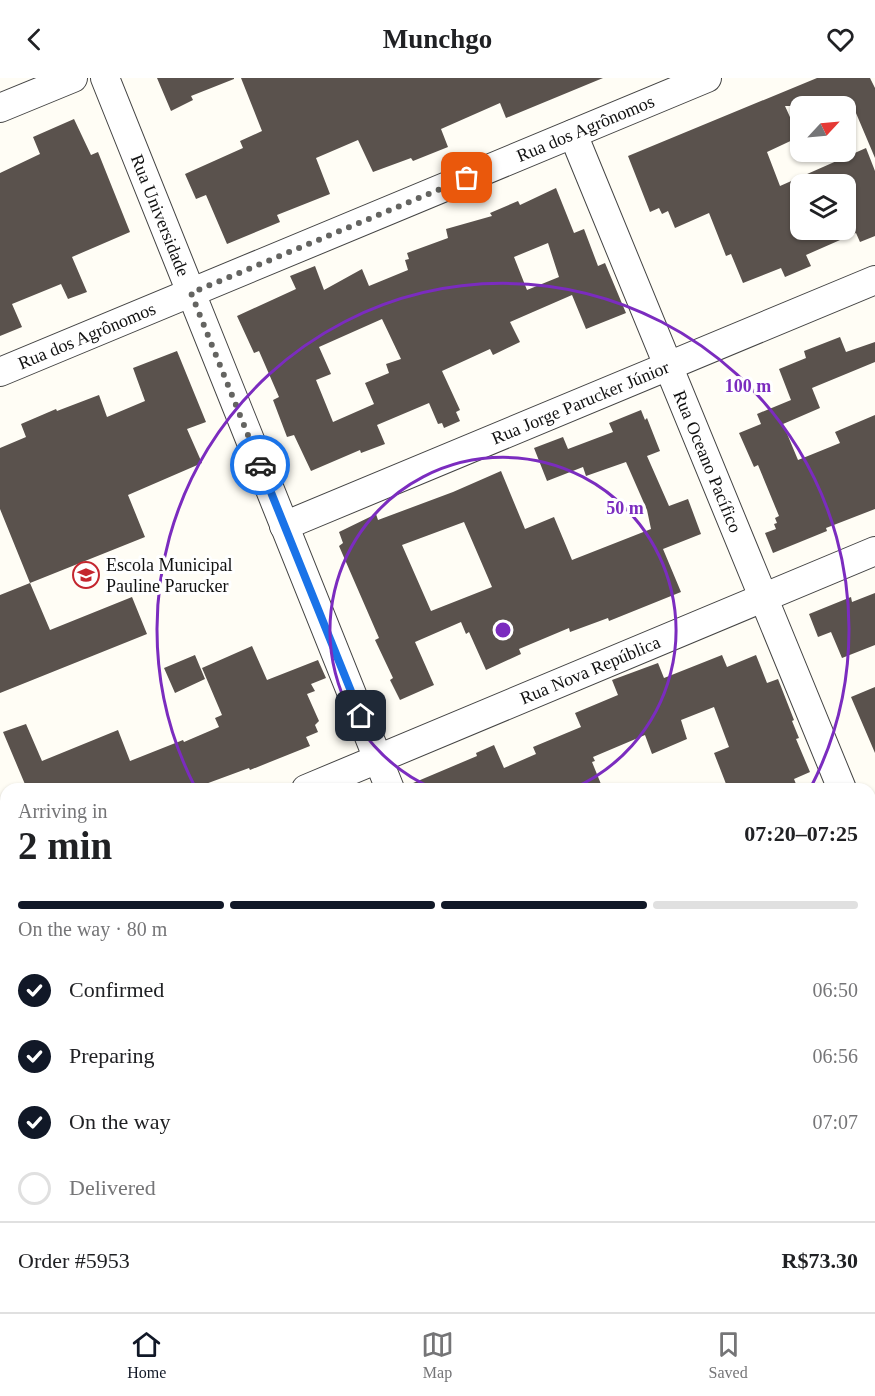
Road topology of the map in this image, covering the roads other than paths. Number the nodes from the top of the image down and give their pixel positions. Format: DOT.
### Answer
graph roads {
  1 [pos="73,78"];
  2 [pos="105,78"];
  3 [pos="707,78"];
  4 [pos="0,108"];
  5 [pos="573,134"];
  6 [pos="875,280"];
  7 [pos="191,293"];
  8 [pos="668,366"];
  9 [pos="0,372"];
  10 [pos="284,526"];
  11 [pos="875,551"];
  12 [pos="763,598"];
  13 [pos="378,759"];
  14 [pos="320,783"];
  15 [pos="388,783"];
  16 [pos="840,783"];
  1 -- 4 [label="street"];
  2 -- 7 [label="street, Rua Universidade"];
  3 -- 5 [label="street, Rua dos Agrônomos"];
  5 -- 7 [label="street, Rua dos Agrônomos"];
  5 -- 8 [label="street, Rua Oceano Pacífico"];
  6 -- 8 [label="street, Rua Jorge Parucker Júnior"];
  7 -- 9 [label="street, Rua dos Agrônomos"];
  7 -- 10 [label="street, Rua Universidade"];
  8 -- 10 [label="street, Rua Jorge Parucker Júnior"];
  8 -- 12 [label="street, Rua Oceano Pacífico"];
  10 -- 13 [label="street, Rua Universidade"];
  11 -- 12 [label="street, Rua Nova República"];
  12 -- 13 [label="street, Rua Nova República"];
  12 -- 16 [label="street, Rua Oceano Pacífico"];
  13 -- 14 [label="street, Rua Nova República"];
  13 -- 15 [label="street, Rua Universidade"];
}
